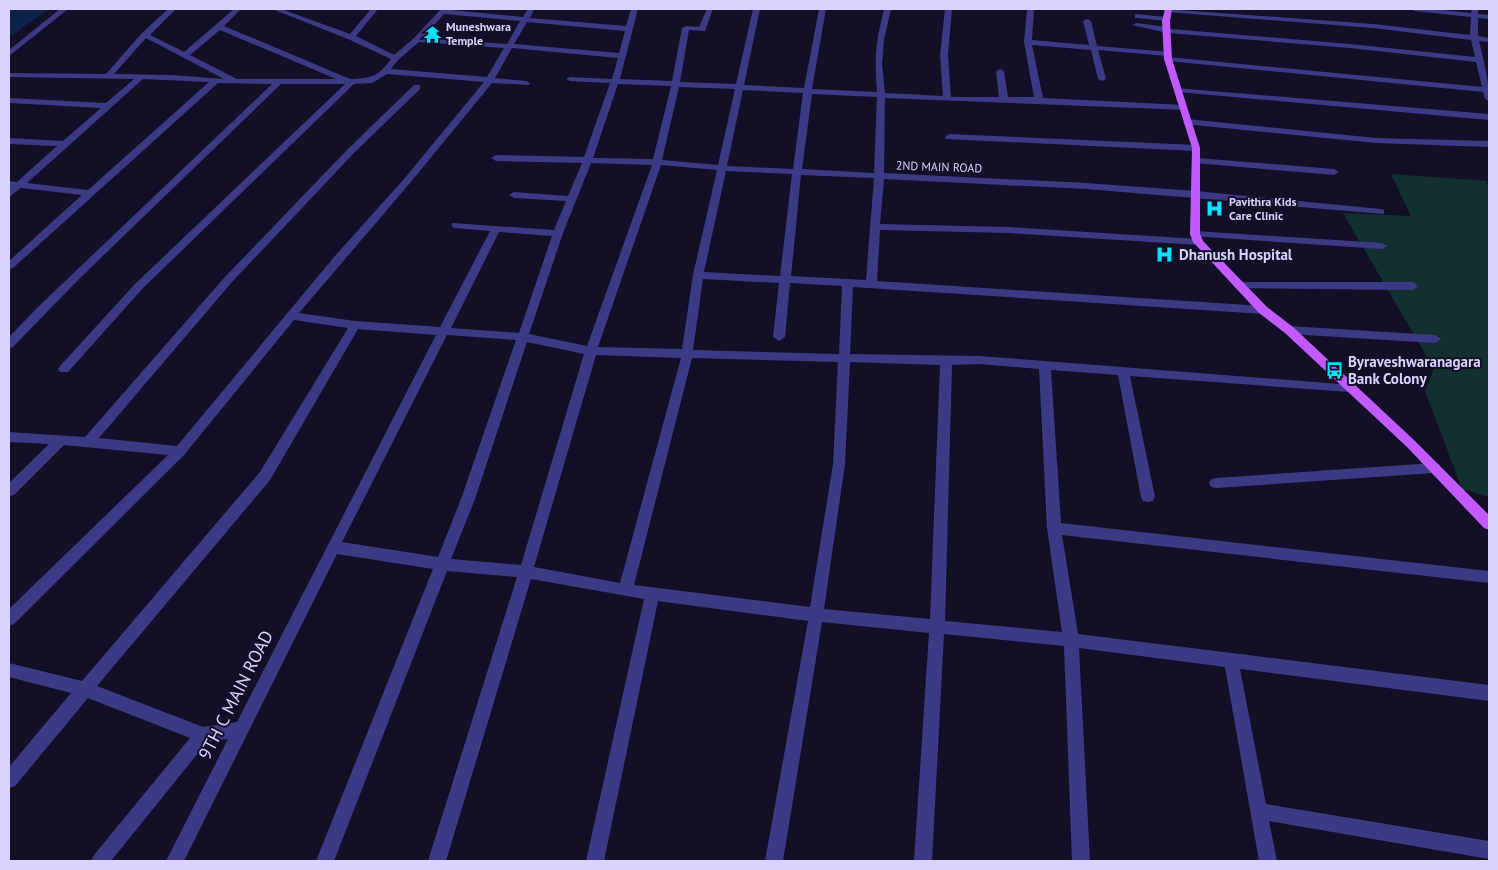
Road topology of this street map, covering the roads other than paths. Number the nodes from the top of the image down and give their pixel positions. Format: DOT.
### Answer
graph roads {
  1 [pos="64,9"];
  2 [pos="172,9"];
  3 [pos="238,9"];
  4 [pos="275,9"];
  5 [pos="300,9"];
  6 [pos="375,9"];
  7 [pos="531,9"];
  8 [pos="635,9"];
  9 [pos="710,9"];
  10 [pos="758,9"];
  11 [pos="824,9"];
  12 [pos="888,9"];
  13 [pos="948,9"];
  14 [pos="1030,9"];
  15 [pos="1415,9"];
  16 [pos="443,11"];
  17 [pos="1475,12"];
  18 [pos="293,16"];
  19 [pos="1138,16"];
  20 [pos="1489,17"];
  21 [pos="523,20"];
  22 [pos="1167,20"];
  23 [pos="1088,21"];
  24 [pos="1136,25"];
  25 [pos="219,27"];
  26 [pos="630,29"];
  27 [pos="145,35"];
  28 [pos="351,37"];
  29 [pos="1474,38"];
  30 [pos="417,40"];
  31 [pos="1489,40"];
  32 [pos="1028,42"];
  33 [pos="510,46"];
  34 [pos="1094,47"];
  35 [pos="9,54"];
  36 [pos="185,55"];
  37 [pos="623,56"];
  38 [pos="1168,56"];
  39 [pos="395,58"];
  40 [pos="1484,65"];
  41 [pos="386,71"];
  42 [pos="1000,71"];
  43 [pos="9,76"];
  44 [pos="108,76"];
  45 [pos="141,76"];
  46 [pos="570,79"];
  47 [pos="1102,79"];
  48 [pos="490,81"];
  49 [pos="615,81"];
  50 [pos="215,82"];
  51 [pos="238,82"];
  52 [pos="280,82"];
  53 [pos="351,82"];
  54 [pos="526,83"];
  55 [pos="676,84"];
  56 [pos="417,87"];
  57 [pos="740,87"];
  58 [pos="1178,90"];
  59 [pos="808,91"];
  60 [pos="881,95"];
  61 [pos="1488,95"];
  62 [pos="947,99"];
  63 [pos="9,100"];
  64 [pos="1004,100"];
  65 [pos="1039,100"];
  66 [pos="107,106"];
  67 [pos="1184,108"];
  68 [pos="1489,117"];
  69 [pos="1188,122"];
  70 [pos="949,137"];
  71 [pos="9,141"];
  72 [pos="66,144"];
  73 [pos="1489,144"];
  74 [pos="1196,148"];
  75 [pos="496,158"];
  76 [pos="588,159"];
  77 [pos="657,162"];
  78 [pos="1197,162"];
  79 [pos="721,168"];
  80 [pos="797,172"];
  81 [pos="1334,172"];
  82 [pos="878,177"];
  83 [pos="14,185"];
  84 [pos="90,193"];
  85 [pos="9,194"];
  86 [pos="1196,194"];
  87 [pos="514,195"];
  88 [pos="572,199"];
  89 [pos="1381,212"];
  90 [pos="455,225"];
  91 [pos="874,226"];
  92 [pos="496,230"];
  93 [pos="558,233"];
  94 [pos="1196,238"];
  95 [pos="1382,246"];
  96 [pos="9,266"];
  97 [pos="698,275"];
  98 [pos="785,280"];
  99 [pos="848,282"];
  100 [pos="871,284"];
  101 [pos="1239,286"];
  102 [pos="1413,286"];
  103 [pos="1264,310"];
  104 [pos="291,316"];
  105 [pos="355,325"];
  106 [pos="1289,330"];
  107 [pos="444,331"];
  108 [pos="523,337"];
  109 [pos="780,337"];
  110 [pos="1435,339"];
  111 [pos="9,344"];
  112 [pos="591,351"];
  113 [pos="687,355"];
  114 [pos="844,358"];
  115 [pos="946,361"];
  116 [pos="1045,366"];
  117 [pos="64,369"];
  118 [pos="1123,370"];
  119 [pos="1349,388"];
  120 [pos="9,437"];
  121 [pos="62,440"];
  122 [pos="88,442"];
  123 [pos="180,451"];
  124 [pos="1434,468"];
  125 [pos="1216,483"];
  126 [pos="9,491"];
  127 [pos="1148,497"];
  128 [pos="1489,524"];
  129 [pos="1054,528"];
  130 [pos="333,547"];
  131 [pos="443,564"];
  132 [pos="526,572"];
  133 [pos="1489,577"];
  134 [pos="625,590"];
  135 [pos="652,594"];
  136 [pos="816,615"];
  137 [pos="9,619"];
  138 [pos="937,626"];
  139 [pos="1071,640"];
  140 [pos="1231,660"];
  141 [pos="9,670"];
  142 [pos="85,689"];
  143 [pos="1489,693"];
  144 [pos="242,729"];
  145 [pos="203,735"];
  146 [pos="9,780"];
  147 [pos="1259,811"];
  148 [pos="1489,850"];
  149 [pos="100,861"];
  150 [pos="175,861"];
  151 [pos="325,861"];
  152 [pos="437,861"];
  153 [pos="595,861"];
  154 [pos="774,861"];
  155 [pos="923,861"];
  156 [pos="1081,861"];
  157 [pos="1268,861"];
  1 -- 35 [label="street"];
  2 -- 27 [label="street"];
  3 -- 25 [label="street"];
  4 -- 18 [label="street"];
  5 -- 18 [label="street"];
  6 -- 28 [label="street"];
  7 -- 21 [label="street"];
  8 -- 26 [label="street"];
  9 -- 55 [label="street"];
  10 -- 57 [label="street"];
  11 -- 59 [label="street"];
  12 -- 60 [label="street"];
  13 -- 62 [label="street"];
  14 -- 32 [label="street"];
  15 -- 17 [label="street"];
  16 -- 21 [label="street"];
  16 -- 30 [label="street"];
  17 -- 20 [label="street"];
  17 -- 29 [label="street"];
  18 -- 28 [label="street"];
  19 -- 22 [label="street"];
  21 -- 26 [label="street"];
  21 -- 33 [label="street"];
  22 -- 24 [label="street"];
  22 -- 29 [label="street"];
  22 -- 38 [label="main road"];
  22 -- 40 [label="street"];
  23 -- 34 [label="street"];
  25 -- 36 [label="street"];
  25 -- 53 [label="street"];
  26 -- 37 [label="street"];
  27 -- 36 [label="street"];
  27 -- 44 [label="street"];
  28 -- 39 [label="street"];
  29 -- 31 [label="street"];
  29 -- 40 [label="street"];
  30 -- 33 [label="street"];
  30 -- 39 [label="street"];
  32 -- 34 [label="street"];
  32 -- 65 [label="street"];
  33 -- 37 [label="street"];
  33 -- 48 [label="street"];
  34 -- 38 [label="street"];
  34 -- 47 [label="street"];
  36 -- 51 [label="street"];
  37 -- 49 [label="street"];
  38 -- 58 [label="main road"];
  38 -- 61 [label="street"];
  39 -- 41 [label="street"];
  40 -- 61 [label="street"];
  41 -- 48 [label="street"];
  41 -- 53 [label="street"];
  42 -- 64 [label="street"];
  43 -- 44 [label="street"];
  44 -- 45 [label="street"];
  45 -- 50 [label="street"];
  45 -- 66 [label="street"];
  46 -- 49 [label="street"];
  48 -- 54 [label="street"];
  48 -- 104 [label="street"];
  49 -- 55 [label="street"];
  49 -- 76 [label="street"];
  50 -- 51 [label="street"];
  50 -- 84 [label="street"];
  51 -- 52 [label="street"];
  52 -- 53 [label="street"];
  52 -- 111 [label="street"];
  53 -- 117 [label="street"];
  55 -- 57 [label="street"];
  55 -- 77 [label="street"];
  56 -- 122 [label="street"];
  57 -- 59 [label="street"];
  57 -- 79 [label="street"];
  58 -- 67 [label="main road"];
  58 -- 68 [label="street"];
  59 -- 60 [label="street"];
  59 -- 80 [label="street"];
  60 -- 62 [label="street"];
  60 -- 82 [label="street"];
  62 -- 64 [label="street"];
  63 -- 66 [label="street"];
  64 -- 65 [label="street"];
  65 -- 67 [label="street"];
  66 -- 72 [label="street"];
  67 -- 69 [label="main road"];
  69 -- 73 [label="street"];
  69 -- 74 [label="main road"];
  70 -- 74 [label="street"];
  71 -- 72 [label="street"];
  72 -- 83 [label="street"];
  74 -- 78 [label="main road"];
  75 -- 76 [label="street, 2ND MAIN ROAD"];
  76 -- 77 [label="street, 2ND MAIN ROAD"];
  76 -- 88 [label="street"];
  77 -- 79 [label="street, 2ND MAIN ROAD"];
  77 -- 112 [label="street"];
  78 -- 81 [label="street"];
  78 -- 86 [label="main road"];
  79 -- 80 [label="street, 2ND MAIN ROAD"];
  79 -- 97 [label="street"];
  80 -- 82 [label="street, 2ND MAIN ROAD"];
  80 -- 98 [label="street"];
  82 -- 86 [label="street, 2ND MAIN ROAD"];
  82 -- 91 [label="street"];
  83 -- 84 [label="street"];
  83 -- 85 [label="street"];
  84 -- 96 [label="street"];
  86 -- 89 [label="street, 2ND MAIN ROAD"];
  86 -- 94 [label="main road"];
  87 -- 88 [label="street"];
  88 -- 93 [label="street"];
  90 -- 92 [label="street"];
  91 -- 94 [label="street"];
  91 -- 100 [label="street"];
  92 -- 93 [label="street"];
  92 -- 107 [label="street, 9TH C MAIN ROAD"];
  93 -- 108 [label="street"];
  94 -- 95 [label="street"];
  94 -- 101 [label="main road"];
  97 -- 98 [label="street"];
  97 -- 113 [label="street"];
  98 -- 99 [label="street"];
  98 -- 109 [label="street"];
  99 -- 100 [label="street"];
  99 -- 114 [label="street"];
  100 -- 103 [label="street"];
  101 -- 102 [label="street"];
  101 -- 103 [label="main road"];
  103 -- 106 [label="main road"];
  104 -- 105 [label="street"];
  104 -- 123 [label="street"];
  105 -- 107 [label="street"];
  105 -- 142 [label="street"];
  106 -- 110 [label="street"];
  106 -- 119 [label="main road"];
  107 -- 108 [label="street"];
  107 -- 130 [label="street, 9TH C MAIN ROAD"];
  108 -- 112 [label="street"];
  108 -- 131 [label="street"];
  112 -- 113 [label="street"];
  112 -- 132 [label="street"];
  113 -- 114 [label="street"];
  113 -- 134 [label="street"];
  114 -- 115 [label="street"];
  114 -- 136 [label="street"];
  115 -- 116 [label="street"];
  115 -- 138 [label="street"];
  116 -- 118 [label="street"];
  116 -- 129 [label="street"];
  118 -- 119 [label="street"];
  118 -- 127 [label="street"];
  119 -- 124 [label="main road"];
  120 -- 121 [label="street"];
  121 -- 122 [label="street"];
  121 -- 126 [label="street"];
  122 -- 123 [label="street"];
  123 -- 137 [label="street"];
  124 -- 125 [label="street"];
  124 -- 128 [label="main road"];
  129 -- 133 [label="street"];
  129 -- 139 [label="street"];
  130 -- 131 [label="street"];
  130 -- 144 [label="street, 9TH C MAIN ROAD"];
  131 -- 132 [label="street"];
  131 -- 151 [label="street"];
  132 -- 134 [label="street"];
  132 -- 152 [label="street"];
  134 -- 135 [label="street"];
  135 -- 136 [label="street"];
  135 -- 153 [label="street"];
  136 -- 138 [label="street"];
  136 -- 154 [label="street"];
  138 -- 139 [label="street"];
  138 -- 155 [label="street"];
  139 -- 140 [label="street"];
  139 -- 156 [label="street"];
  140 -- 143 [label="street"];
  140 -- 147 [label="street"];
  141 -- 142 [label="street"];
  142 -- 145 [label="street"];
  142 -- 146 [label="street"];
  144 -- 145 [label="street"];
  144 -- 150 [label="street, 9TH C MAIN ROAD"];
  145 -- 149 [label="street"];
  147 -- 148 [label="street"];
  147 -- 157 [label="street"];
}
